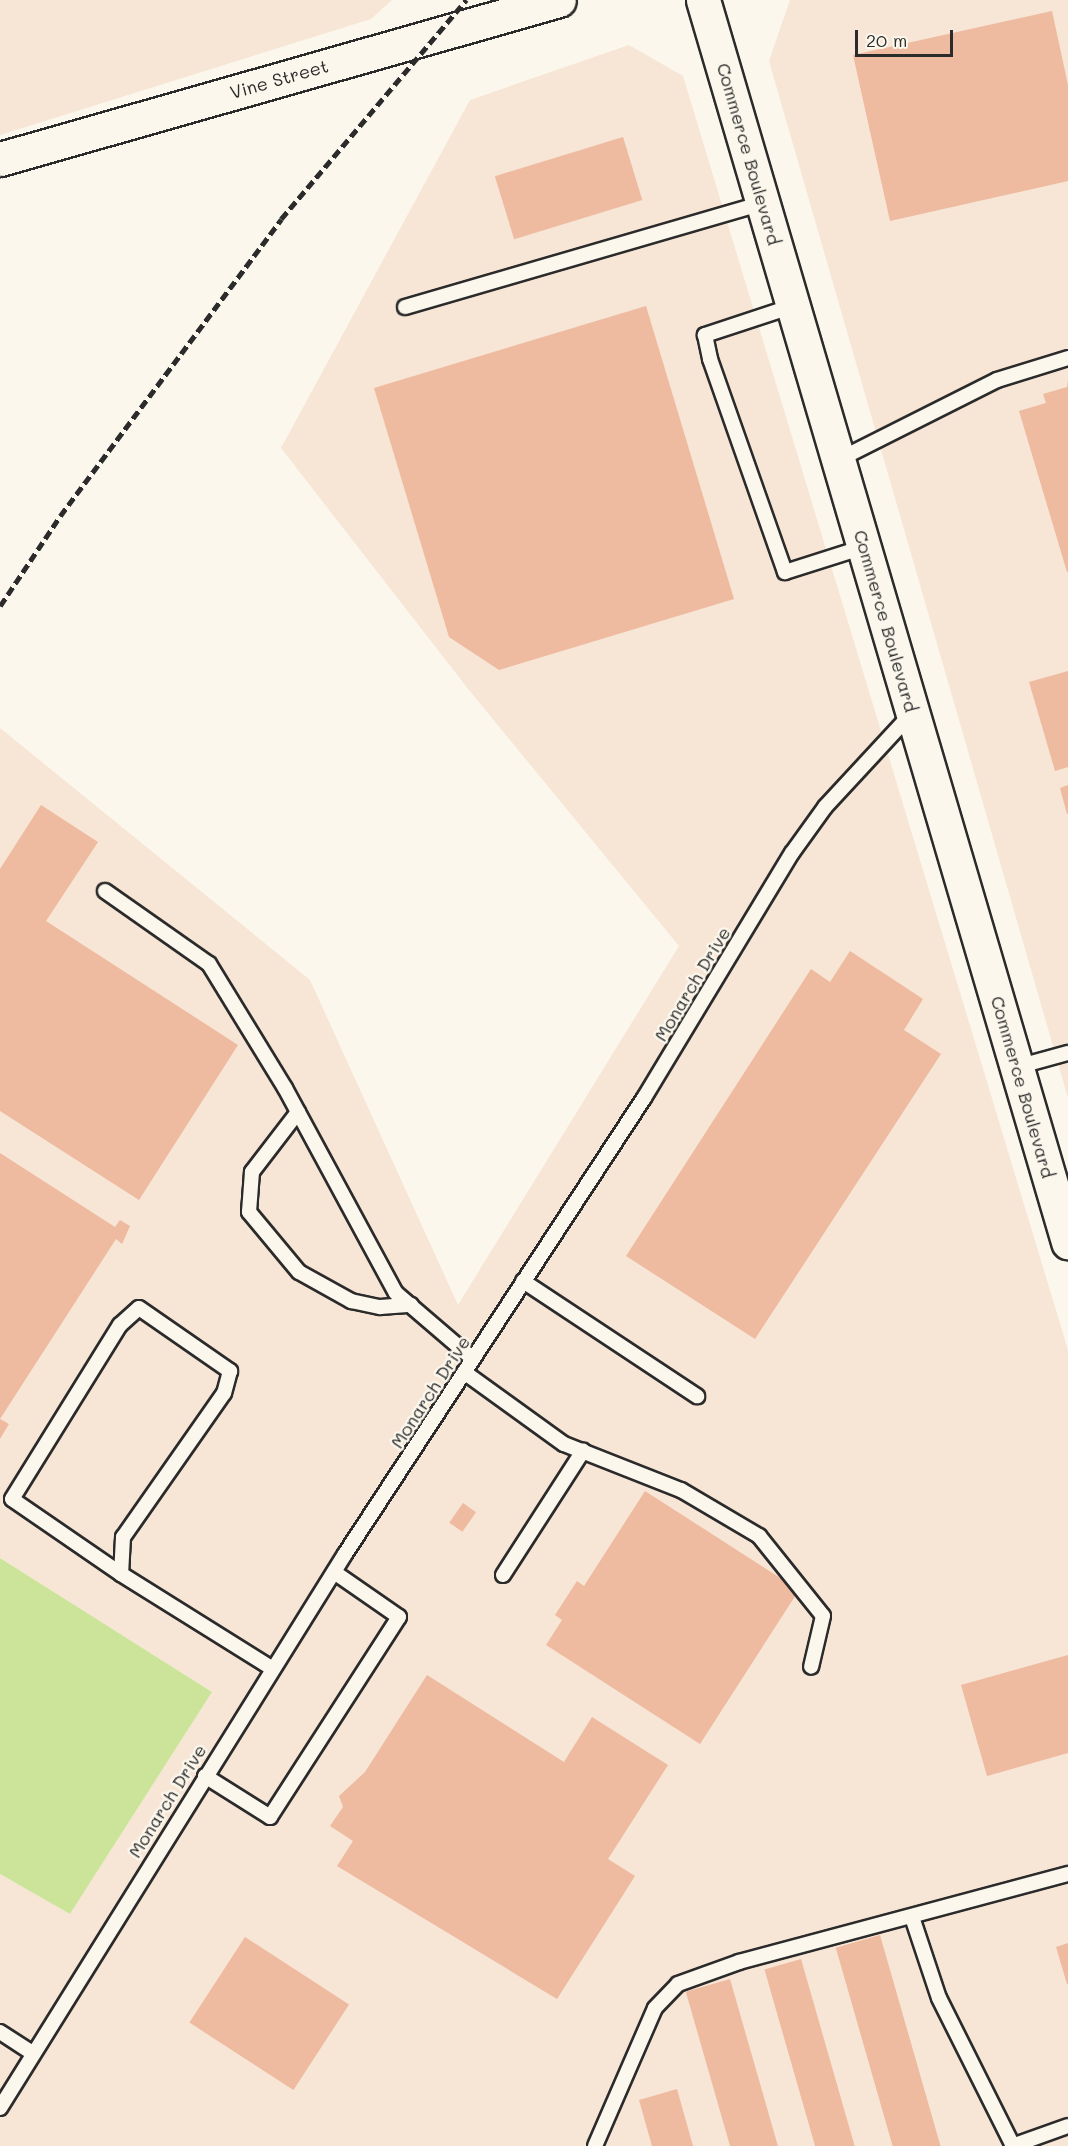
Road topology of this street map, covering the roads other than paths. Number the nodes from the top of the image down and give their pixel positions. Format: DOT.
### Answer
graph roads {
  1 [pos="559,0"];
  2 [pos="703,0"];
  3 [pos="0,159"];
  4 [pos="763,203"];
  5 [pos="793,306"];
  6 [pos="405,307"];
  7 [pos="1068,358"];
  8 [pos="838,460"];
  9 [pos="864,548"];
  10 [pos="912,712"];
  11 [pos="105,891"];
  12 [pos="1068,1053"];
  13 [pos="1017,1067"];
  14 [pos="298,1112"];
  15 [pos="1068,1242"];
  16 [pos="524,1281"];
  17 [pos="411,1305"];
  18 [pos="473,1359"];
  19 [pos="464,1372"];
  20 [pos="697,1396"];
  21 [pos="583,1451"];
  22 [pos="334,1572"];
  23 [pos="122,1574"];
  24 [pos="503,1575"];
  25 [pos="811,1666"];
  26 [pos="273,1669"];
  27 [pos="205,1776"];
  28 [pos="1068,1874"];
  29 [pos="912,1917"];
  30 [pos="0,2032"];
  31 [pos="33,2053"];
  32 [pos="0,2108"];
  33 [pos="1068,2126"];
  34 [pos="595,2146"];
  35 [pos="1013,2146"];
  1 -- 3 [label="street, Vine Street"];
  2 -- 4 [label="street, Commerce Boulevard"];
  4 -- 5 [label="street, Commerce Boulevard"];
  4 -- 6 [label="lane"];
  5 -- 8 [label="street, Commerce Boulevard"];
  5 -- 9 [label="lane"];
  7 -- 8 [label="lane"];
  8 -- 9 [label="street, Commerce Boulevard"];
  9 -- 10 [label="street, Commerce Boulevard"];
  10 -- 13 [label="street, Commerce Boulevard"];
  10 -- 16 [label="lane, Monarch Drive"];
  11 -- 14 [label="lane"];
  12 -- 13 [label="lane"];
  13 -- 15 [label="street, Commerce Boulevard"];
  14 -- 17 [label="lane"];
  14 -- 17 [label="lane"];
  16 -- 18 [label="lane, Monarch Drive"];
  16 -- 20 [label="lane"];
  17 -- 18 [label="lane"];
  18 -- 19 [label="lane, Monarch Drive"];
  19 -- 21 [label="lane"];
  19 -- 22 [label="lane, Monarch Drive"];
  21 -- 24 [label="lane"];
  21 -- 25 [label="lane"];
  22 -- 26 [label="lane, Monarch Drive"];
  22 -- 27 [label="lane"];
  23 -- 23 [label="lane"];
  23 -- 26 [label="lane"];
  26 -- 27 [label="lane, Monarch Drive"];
  27 -- 31 [label="lane, Monarch Drive"];
  28 -- 29 [label="lane"];
  29 -- 34 [label="lane"];
  29 -- 35 [label="lane"];
  30 -- 31 [label="lane"];
  31 -- 32 [label="lane, Monarch Drive"];
  33 -- 35 [label="lane"];
}
